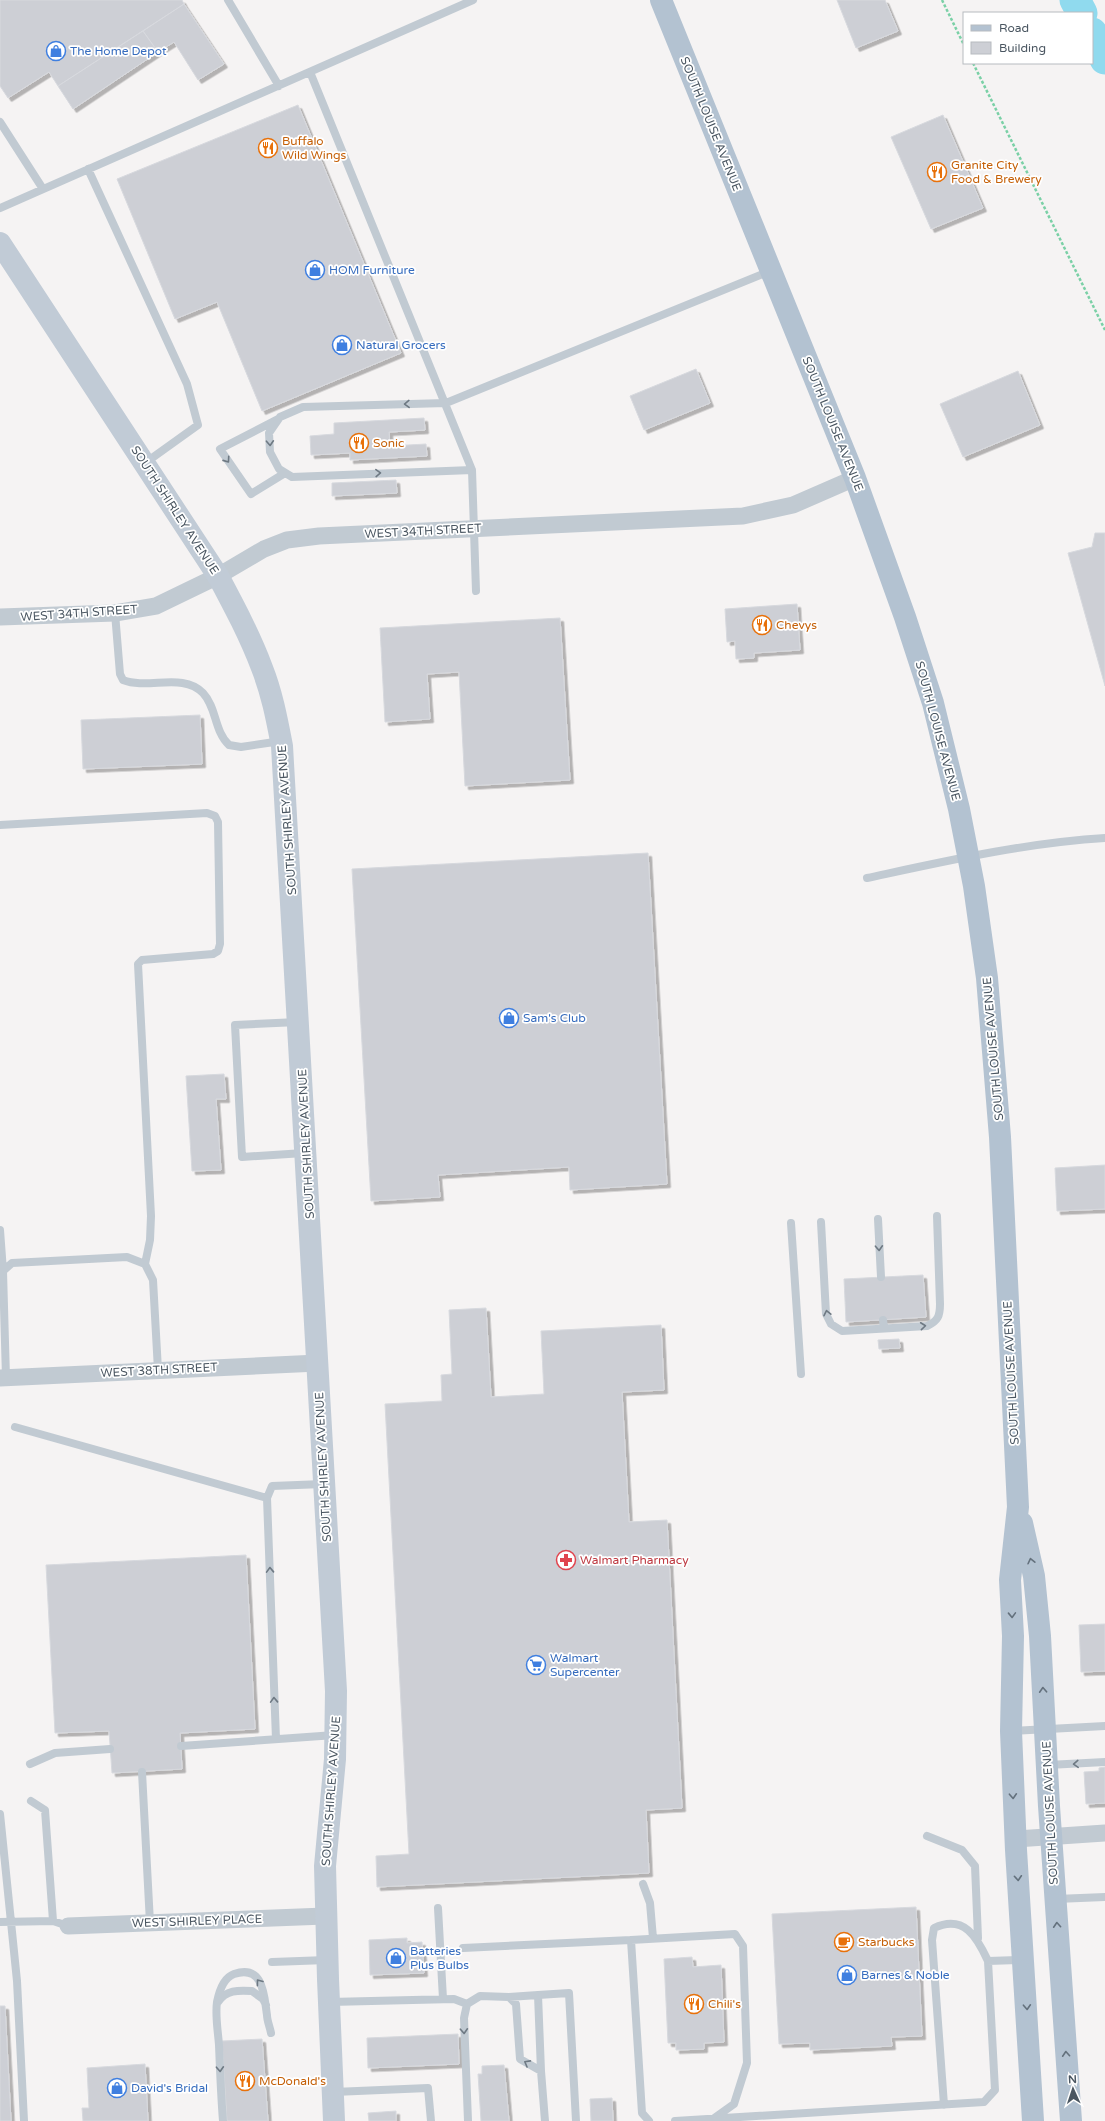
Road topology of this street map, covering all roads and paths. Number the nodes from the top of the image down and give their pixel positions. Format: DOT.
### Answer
graph roads {
  1 [pos="228,0"];
  2 [pos="473,0"];
  3 [pos="661,0"];
  4 [pos="942,0"];
  5 [pos="463,2"];
  6 [pos="963,43"];
  7 [pos="973,64"];
  8 [pos="310,72"];
  9 [pos="279,86"];
  10 [pos="0,122"];
  11 [pos="88,169"];
  12 [pos="44,189"];
  13 [pos="0,208"];
  14 [pos="0,243"];
  15 [pos="771,270"];
  16 [pos="1105,330"];
  17 [pos="446,403"];
  18 [pos="280,417"];
  19 [pos="144,464"];
  20 [pos="472,470"];
  21 [pos="285,473"];
  22 [pos="855,478"];
  23 [pos="473,529"];
  24 [pos="218,576"];
  25 [pos="476,590"];
  26 [pos="115,613"];
  27 [pos="0,617"];
  28 [pos="281,741"];
  29 [pos="0,825"];
  30 [pos="1105,838"];
  31 [pos="968,856"];
  32 [pos="867,878"];
  33 [pos="299,1022"];
  34 [pos="306,1153"];
  35 [pos="937,1216"];
  36 [pos="878,1219"];
  37 [pos="821,1222"];
  38 [pos="791,1223"];
  39 [pos="0,1230"];
  40 [pos="145,1264"];
  41 [pos="2,1271"];
  42 [pos="881,1277"];
  43 [pos="318,1363"];
  44 [pos="158,1370"];
  45 [pos="801,1374"];
  46 [pos="3,1378"];
  47 [pos="15,1427"];
  48 [pos="324,1484"];
  49 [pos="267,1498"];
  50 [pos="1018,1507"];
  51 [pos="1105,1726"];
  52 [pos="1046,1729"];
  53 [pos="1011,1731"];
  54 [pos="336,1735"];
  55 [pos="276,1739"];
  56 [pos="180,1746"];
  57 [pos="110,1749"];
  58 [pos="1105,1762"];
  59 [pos="30,1764"];
  60 [pos="1047,1765"];
  61 [pos="142,1772"];
  62 [pos="31,1801"];
  63 [pos="0,1814"];
  64 [pos="1105,1833"];
  65 [pos="927,1836"];
  66 [pos="1051,1837"];
  67 [pos="1015,1839"];
  68 [pos="643,1884"];
  69 [pos="1105,1897"];
  70 [pos="1056,1899"];
  71 [pos="438,1908"];
  72 [pos="326,1916"];
  73 [pos="0,1922"];
  74 [pos="12,1922"];
  75 [pos="150,1923"];
  76 [pos="60,1924"];
  77 [pos="653,1938"];
  78 [pos="978,1938"];
  79 [pos="631,1940"];
  80 [pos="463,1948"];
  81 [pos="327,1960"];
  82 [pos="1024,1960"];
  83 [pos="988,1961"];
  84 [pos="272,1962"];
  85 [pos="538,1995"];
  86 [pos="509,1997"];
  87 [pos="443,1999"];
  88 [pos="329,2002"];
  89 [pos="217,2003"];
  90 [pos="467,2004"];
  91 [pos="266,2006"];
  92 [pos="271,2033"];
  93 [pos="541,2071"];
  94 [pos="333,2092"];
  95 [pos="944,2105"];
  96 [pos="713,2120"];
  97 [pos="24,2121"];
  98 [pos="223,2121"];
  99 [pos="334,2121"];
  100 [pos="431,2121"];
  101 [pos="468,2121"];
  102 [pos="545,2121"];
  103 [pos="576,2121"];
  104 [pos="649,2121"];
  105 [pos="675,2121"];
  106 [pos="1033,2121"];
  107 [pos="1071,2121"];
  1 -- 9 [label="lane"];
  2 -- 5 [label="lane"];
  3 -- 15 [label="main road, SOUTH LOUISE AVENUE"];
  4 -- 6 [label="path"];
  5 -- 8 [label="lane"];
  7 -- 16 [label="path"];
  8 -- 9 [label="lane"];
  8 -- 17 [label="lane"];
  9 -- 11 [label="lane"];
  10 -- 12 [label="lane"];
  11 -- 12 [label="lane"];
  11 -- 19 [label="lane"];
  12 -- 13 [label="lane"];
  14 -- 19 [label="street, SOUTH SHIRLEY AVENUE"];
  15 -- 17 [label="lane"];
  15 -- 22 [label="main road, SOUTH LOUISE AVENUE"];
  17 -- 18 [label="lane, one-way"];
  17 -- 20 [label="lane"];
  18 -- 21 [label="lane, one-way"];
  18 -- 21 [label="lane, one-way"];
  19 -- 24 [label="street, SOUTH SHIRLEY AVENUE"];
  21 -- 20 [label="lane, one-way"];
  20 -- 23 [label="lane"];
  22 -- 23 [label="street, WEST 34TH STREET"];
  22 -- 31 [label="main road, SOUTH LOUISE AVENUE"];
  23 -- 24 [label="street, WEST 34TH STREET"];
  23 -- 25 [label="lane"];
  24 -- 26 [label="street, WEST 34TH STREET"];
  24 -- 28 [label="street, SOUTH SHIRLEY AVENUE"];
  26 -- 27 [label="street, WEST 34TH STREET"];
  26 -- 28 [label="lane"];
  28 -- 33 [label="street, SOUTH SHIRLEY AVENUE"];
  29 -- 40 [label="lane"];
  30 -- 31 [label="lane"];
  31 -- 32 [label="lane"];
  31 -- 50 [label="main road, SOUTH LOUISE AVENUE"];
  33 -- 34 [label="street, SOUTH SHIRLEY AVENUE"];
  33 -- 34 [label="lane"];
  34 -- 43 [label="street, SOUTH SHIRLEY AVENUE"];
  35 -- 37 [label="lane"];
  36 -- 42 [label="lane, one-way"];
  38 -- 45 [label="lane"];
  39 -- 41 [label="lane"];
  40 -- 41 [label="lane"];
  40 -- 44 [label="lane"];
  41 -- 46 [label="lane"];
  43 -- 44 [label="street, WEST 38TH STREET"];
  43 -- 48 [label="street, SOUTH SHIRLEY AVENUE"];
  44 -- 46 [label="street, WEST 38TH STREET"];
  47 -- 49 [label="lane"];
  48 -- 49 [label="lane"];
  48 -- 54 [label="street, SOUTH SHIRLEY AVENUE"];
  55 -- 49 [label="lane, one-way"];
  52 -- 50 [label="main road, SOUTH LOUISE AVENUE, one-way"];
  50 -- 53 [label="main road, SOUTH LOUISE AVENUE, one-way"];
  51 -- 52 [label="lane"];
  52 -- 53 [label="lane"];
  52 -- 60 [label="main road, SOUTH LOUISE AVENUE"];
  53 -- 67 [label="main road, SOUTH LOUISE AVENUE, one-way"];
  54 -- 55 [label="lane"];
  54 -- 72 [label="street, SOUTH SHIRLEY AVENUE"];
  55 -- 56 [label="lane"];
  57 -- 59 [label="lane"];
  58 -- 60 [label="lane, one-way"];
  60 -- 66 [label="main road, SOUTH LOUISE AVENUE"];
  61 -- 75 [label="lane"];
  62 -- 76 [label="lane"];
  63 -- 74 [label="lane"];
  64 -- 66 [label="street"];
  65 -- 78 [label="lane"];
  66 -- 67 [label="street"];
  66 -- 70 [label="main road, SOUTH LOUISE AVENUE"];
  67 -- 82 [label="main road, SOUTH LOUISE AVENUE, one-way"];
  68 -- 77 [label="lane"];
  69 -- 70 [label="lane"];
  107 -- 70 [label="main road, SOUTH LOUISE AVENUE, one-way"];
  71 -- 87 [label="lane"];
  72 -- 75 [label="street, WEST SHIRLEY PLACE"];
  72 -- 81 [label="street, SOUTH SHIRLEY AVENUE"];
  73 -- 74 [label="lane"];
  74 -- 76 [label="lane"];
  74 -- 97 [label="lane"];
  75 -- 76 [label="street, WEST SHIRLEY PLACE"];
  77 -- 79 [label="lane"];
  77 -- 96 [label="lane"];
  78 -- 83 [label="lane"];
  78 -- 95 [label="lane"];
  79 -- 80 [label="lane"];
  79 -- 104 [label="lane"];
  81 -- 84 [label="lane"];
  81 -- 88 [label="street, SOUTH SHIRLEY AVENUE"];
  82 -- 83 [label="lane"];
  82 -- 106 [label="main road, SOUTH LOUISE AVENUE, one-way"];
  83 -- 95 [label="lane"];
  85 -- 86 [label="lane"];
  85 -- 93 [label="lane"];
  85 -- 103 [label="lane"];
  86 -- 90 [label="lane"];
  93 -- 86 [label="lane, one-way"];
  87 -- 88 [label="lane"];
  87 -- 90 [label="lane"];
  88 -- 94 [label="street, SOUTH SHIRLEY AVENUE"];
  89 -- 91 [label="lane"];
  91 -- 89 [label="lane, one-way"];
  89 -- 98 [label="lane, one-way"];
  90 -- 101 [label="lane, one-way"];
  91 -- 92 [label="lane"];
  93 -- 102 [label="lane"];
  94 -- 99 [label="street, SOUTH SHIRLEY AVENUE"];
  94 -- 100 [label="lane"];
  95 -- 96 [label="lane"];
  96 -- 105 [label="lane"];
}
